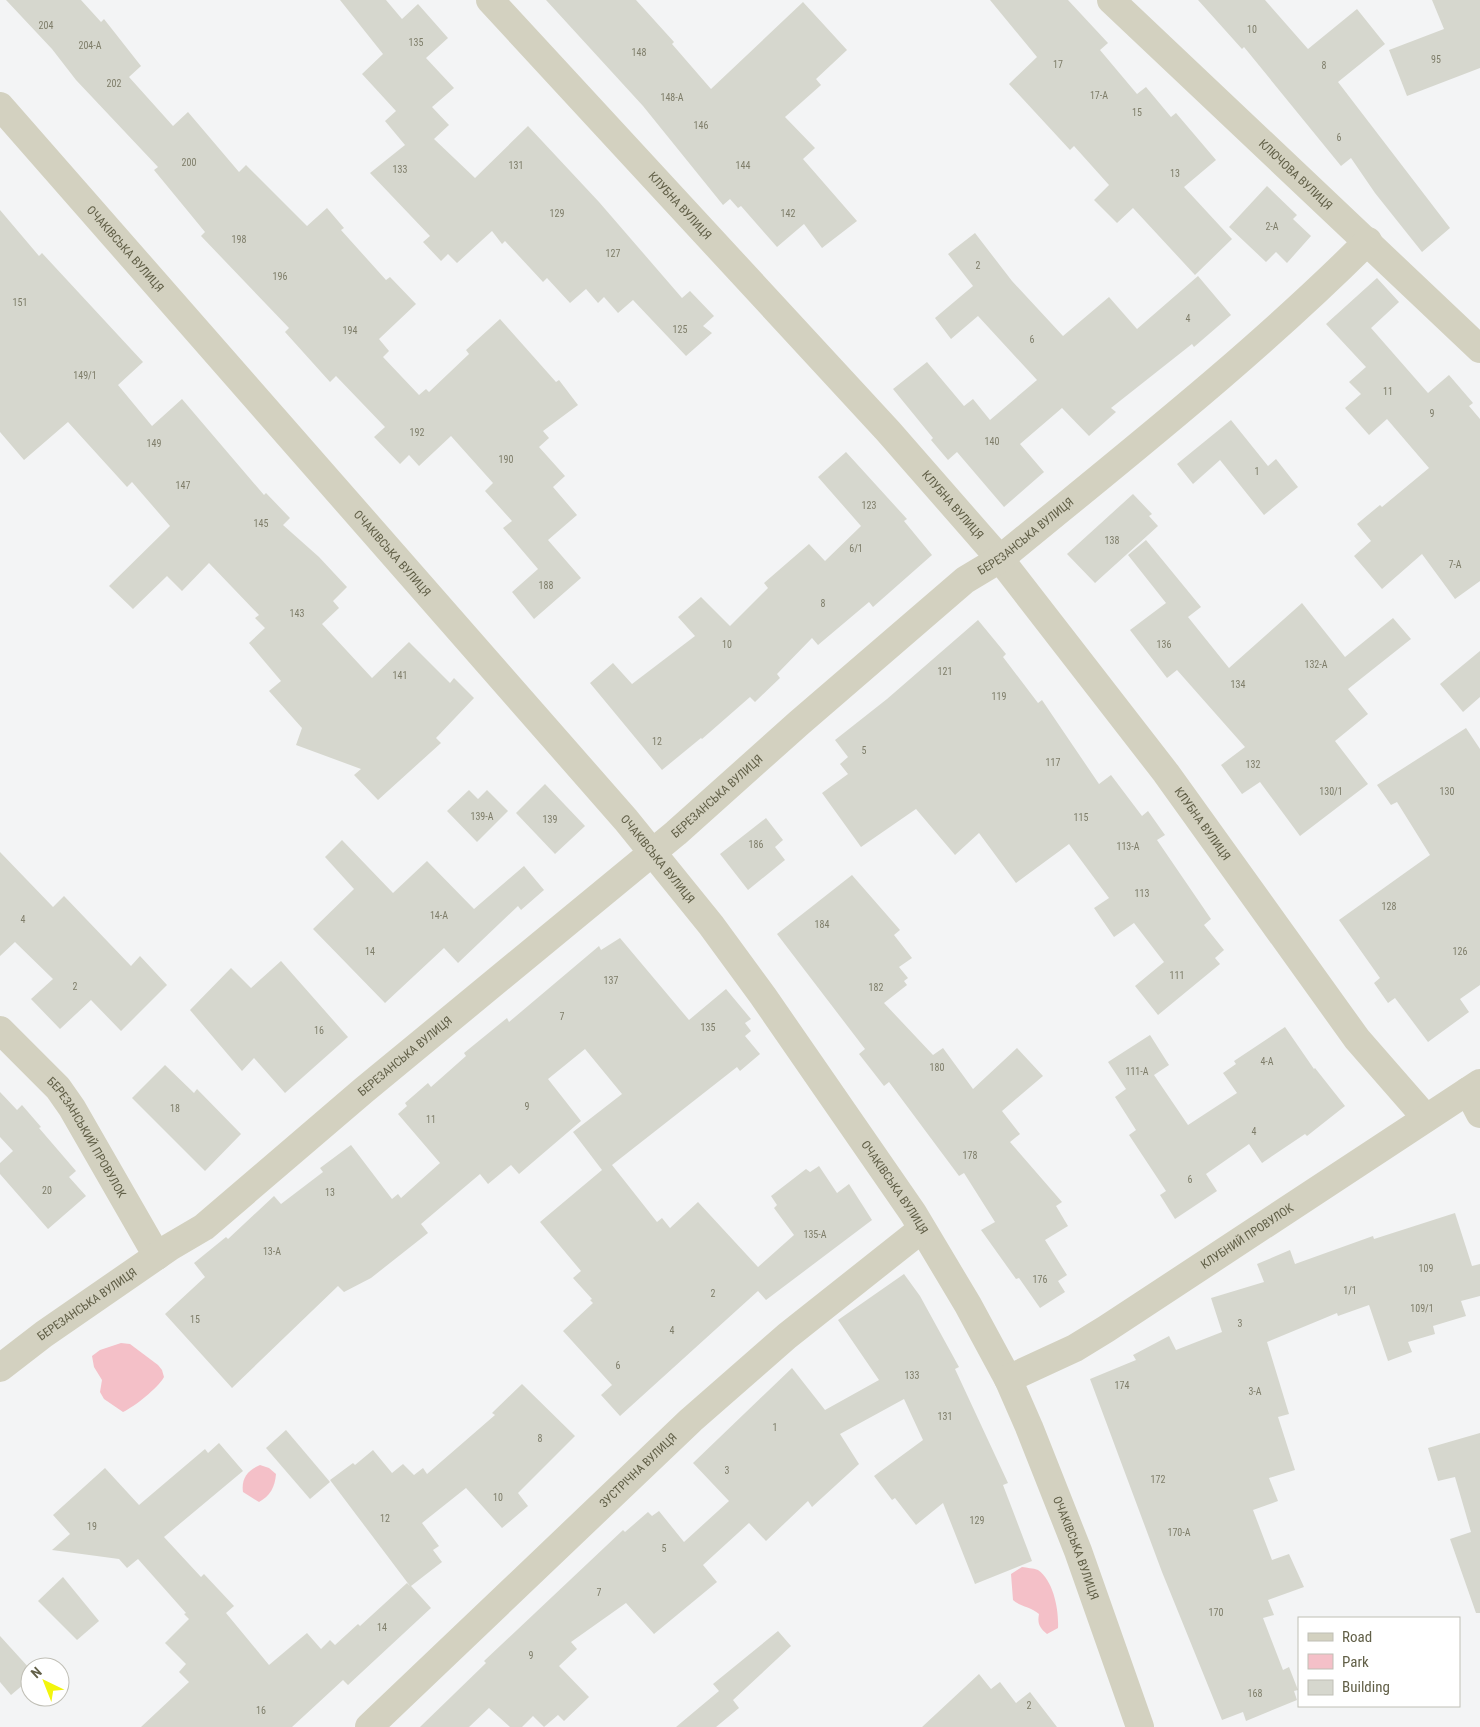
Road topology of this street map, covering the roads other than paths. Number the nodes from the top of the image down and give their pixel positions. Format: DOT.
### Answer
graph roads {
  1 [pos="490,0"];
  2 [pos="1111,0"];
  3 [pos="0,106"];
  4 [pos="1368,242"];
  5 [pos="1480,348"];
  6 [pos="1000,559"];
  7 [pos="652,853"];
  8 [pos="0,1030"];
  9 [pos="1476,1096"];
  10 [pos="1426,1118"];
  11 [pos="922,1229"];
  12 [pos="157,1256"];
  13 [pos="0,1368"];
  14 [pos="1008,1379"];
  15 [pos="369,1727"];
  16 [pos="1140,1727"];
  1 -- 6 [label="street, КЛУБНА ВУЛИЦЯ"];
  2 -- 4 [label="street, КЛЮЧОВА ВУЛИЦЯ"];
  3 -- 7 [label="street, ОЧАКІВСЬКА ВУЛИЦЯ"];
  4 -- 5 [label="street, КЛЮЧОВА ВУЛИЦЯ"];
  4 -- 6 [label="street, БЕРЕЗАНСЬКА ВУЛИЦЯ"];
  6 -- 7 [label="street, БЕРЕЗАНСЬКА ВУЛИЦЯ"];
  6 -- 10 [label="street, КЛУБНА ВУЛИЦЯ"];
  7 -- 11 [label="street, ОЧАКІВСЬКА ВУЛИЦЯ"];
  7 -- 12 [label="street, БЕРЕЗАНСЬКА ВУЛИЦЯ"];
  8 -- 12 [label="street, БЕРЕЗАНСЬКИЙ ПРОВУЛОК"];
  9 -- 10 [label="street, КЛУБНИЙ ПРОВУЛОК"];
  10 -- 14 [label="street, КЛУБНИЙ ПРОВУЛОК"];
  11 -- 14 [label="street, ОЧАКІВСЬКА ВУЛИЦЯ"];
  11 -- 15 [label="street, ЗУСТРІЧНА ВУЛИЦЯ"];
  12 -- 13 [label="street, БЕРЕЗАНСЬКА ВУЛИЦЯ"];
  14 -- 16 [label="street, ОЧАКІВСЬКА ВУЛИЦЯ"];
}
